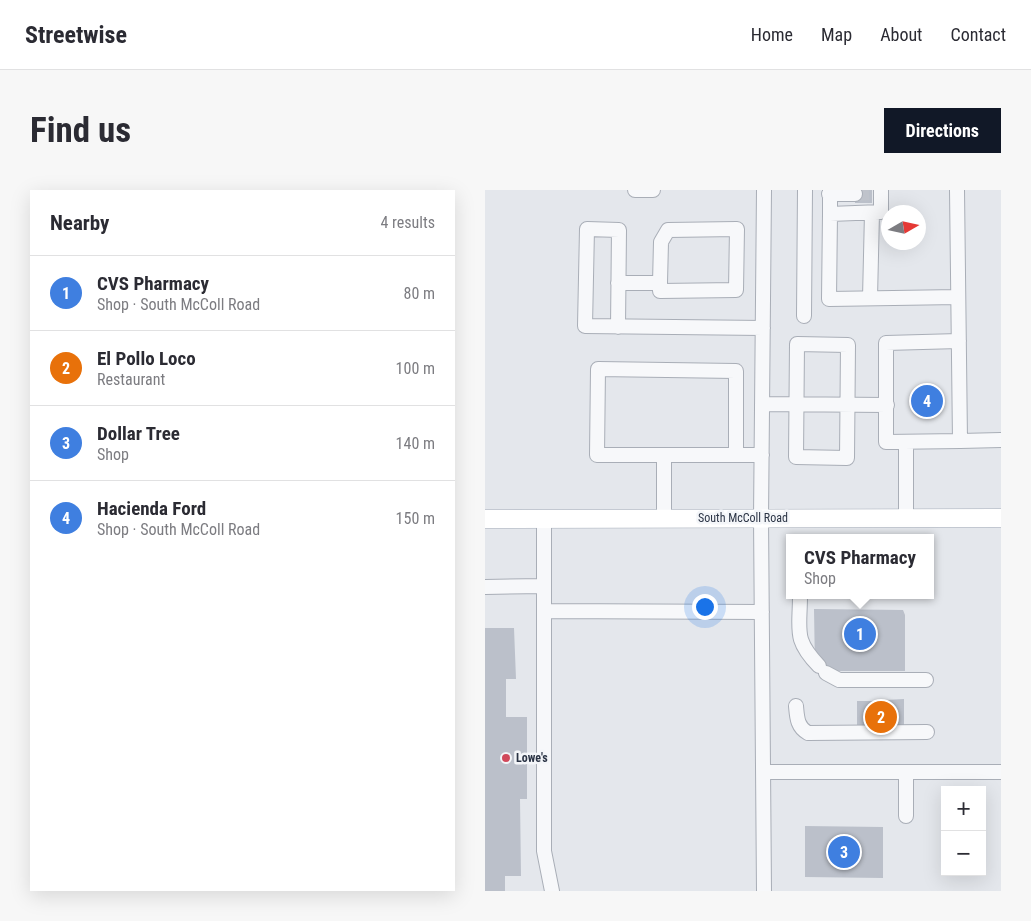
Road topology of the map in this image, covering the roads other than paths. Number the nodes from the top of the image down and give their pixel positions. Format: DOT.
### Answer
graph roads {
  1 [pos="635,190"];
  2 [pos="653,190"];
  3 [pos="764,190"];
  4 [pos="805,190"];
  5 [pos="957,190"];
  6 [pos="829,192"];
  7 [pos="878,192"];
  8 [pos="855,194"];
  9 [pos="872,213"];
  10 [pos="830,214"];
  11 [pos="619,283"];
  12 [pos="659,283"];
  13 [pos="958,297"];
  14 [pos="870,298"];
  15 [pos="804,316"];
  16 [pos="619,327"];
  17 [pos="763,328"];
  18 [pos="959,341"];
  19 [pos="762,404"];
  20 [pos="796,404"];
  21 [pos="847,404"];
  22 [pos="887,405"];
  23 [pos="1001,440"];
  24 [pos="959,441"];
  25 [pos="906,442"];
  26 [pos="664,455"];
  27 [pos="735,455"];
  28 [pos="762,455"];
  29 [pos="761,518"];
  30 [pos="906,518"];
  31 [pos="1001,518"];
  32 [pos="485,519"];
  33 [pos="544,519"];
  34 [pos="664,519"];
  35 [pos="544,586"];
  36 [pos="485,587"];
  37 [pos="801,599"];
  38 [pos="544,611"];
  39 [pos="762,612"];
  40 [pos="926,680"];
  41 [pos="796,706"];
  42 [pos="927,732"];
  43 [pos="764,772"];
  44 [pos="906,772"];
  45 [pos="1001,772"];
  46 [pos="906,816"];
  47 [pos="552,891"];
  48 [pos="763,891"];
  1 -- 2 [label="lane"];
  3 -- 17 [label="lane"];
  4 -- 15 [label="lane"];
  5 -- 13 [label="lane"];
  6 -- 8 [label="lane"];
  6 -- 10 [label="lane"];
  7 -- 9 [label="lane"];
  9 -- 10 [label="lane"];
  9 -- 14 [label="lane"];
  10 -- 14 [label="lane"];
  11 -- 12 [label="lane"];
  11 -- 16 [label="lane"];
  11 -- 16 [label="lane"];
  12 -- 12 [label="lane"];
  13 -- 14 [label="lane"];
  13 -- 18 [label="lane"];
  16 -- 17 [label="lane"];
  17 -- 19 [label="lane"];
  18 -- 22 [label="lane"];
  18 -- 24 [label="lane"];
  19 -- 20 [label="lane"];
  19 -- 28 [label="lane"];
  20 -- 21 [label="lane"];
  20 -- 21 [label="lane"];
  20 -- 21 [label="lane"];
  21 -- 22 [label="lane"];
  22 -- 25 [label="lane"];
  23 -- 24 [label="lane"];
  24 -- 25 [label="lane"];
  25 -- 30 [label="lane"];
  26 -- 27 [label="lane"];
  26 -- 27 [label="lane"];
  26 -- 34 [label="lane"];
  27 -- 28 [label="lane"];
  28 -- 29 [label="lane"];
  29 -- 30 [label="main road, South McColl Road"];
  29 -- 34 [label="main road, South McColl Road"];
  29 -- 39 [label="lane"];
  30 -- 31 [label="main road, South McColl Road"];
  32 -- 33 [label="main road, South McColl Road"];
  33 -- 34 [label="main road, South McColl Road"];
  33 -- 35 [label="lane"];
  35 -- 36 [label="lane"];
  35 -- 38 [label="lane"];
  37 -- 40 [label="lane"];
  38 -- 39 [label="lane"];
  38 -- 47 [label="lane"];
  39 -- 43 [label="lane"];
  41 -- 42 [label="lane"];
  43 -- 44 [label="lane"];
  43 -- 48 [label="lane"];
  44 -- 45 [label="lane"];
  44 -- 46 [label="lane"];
}
